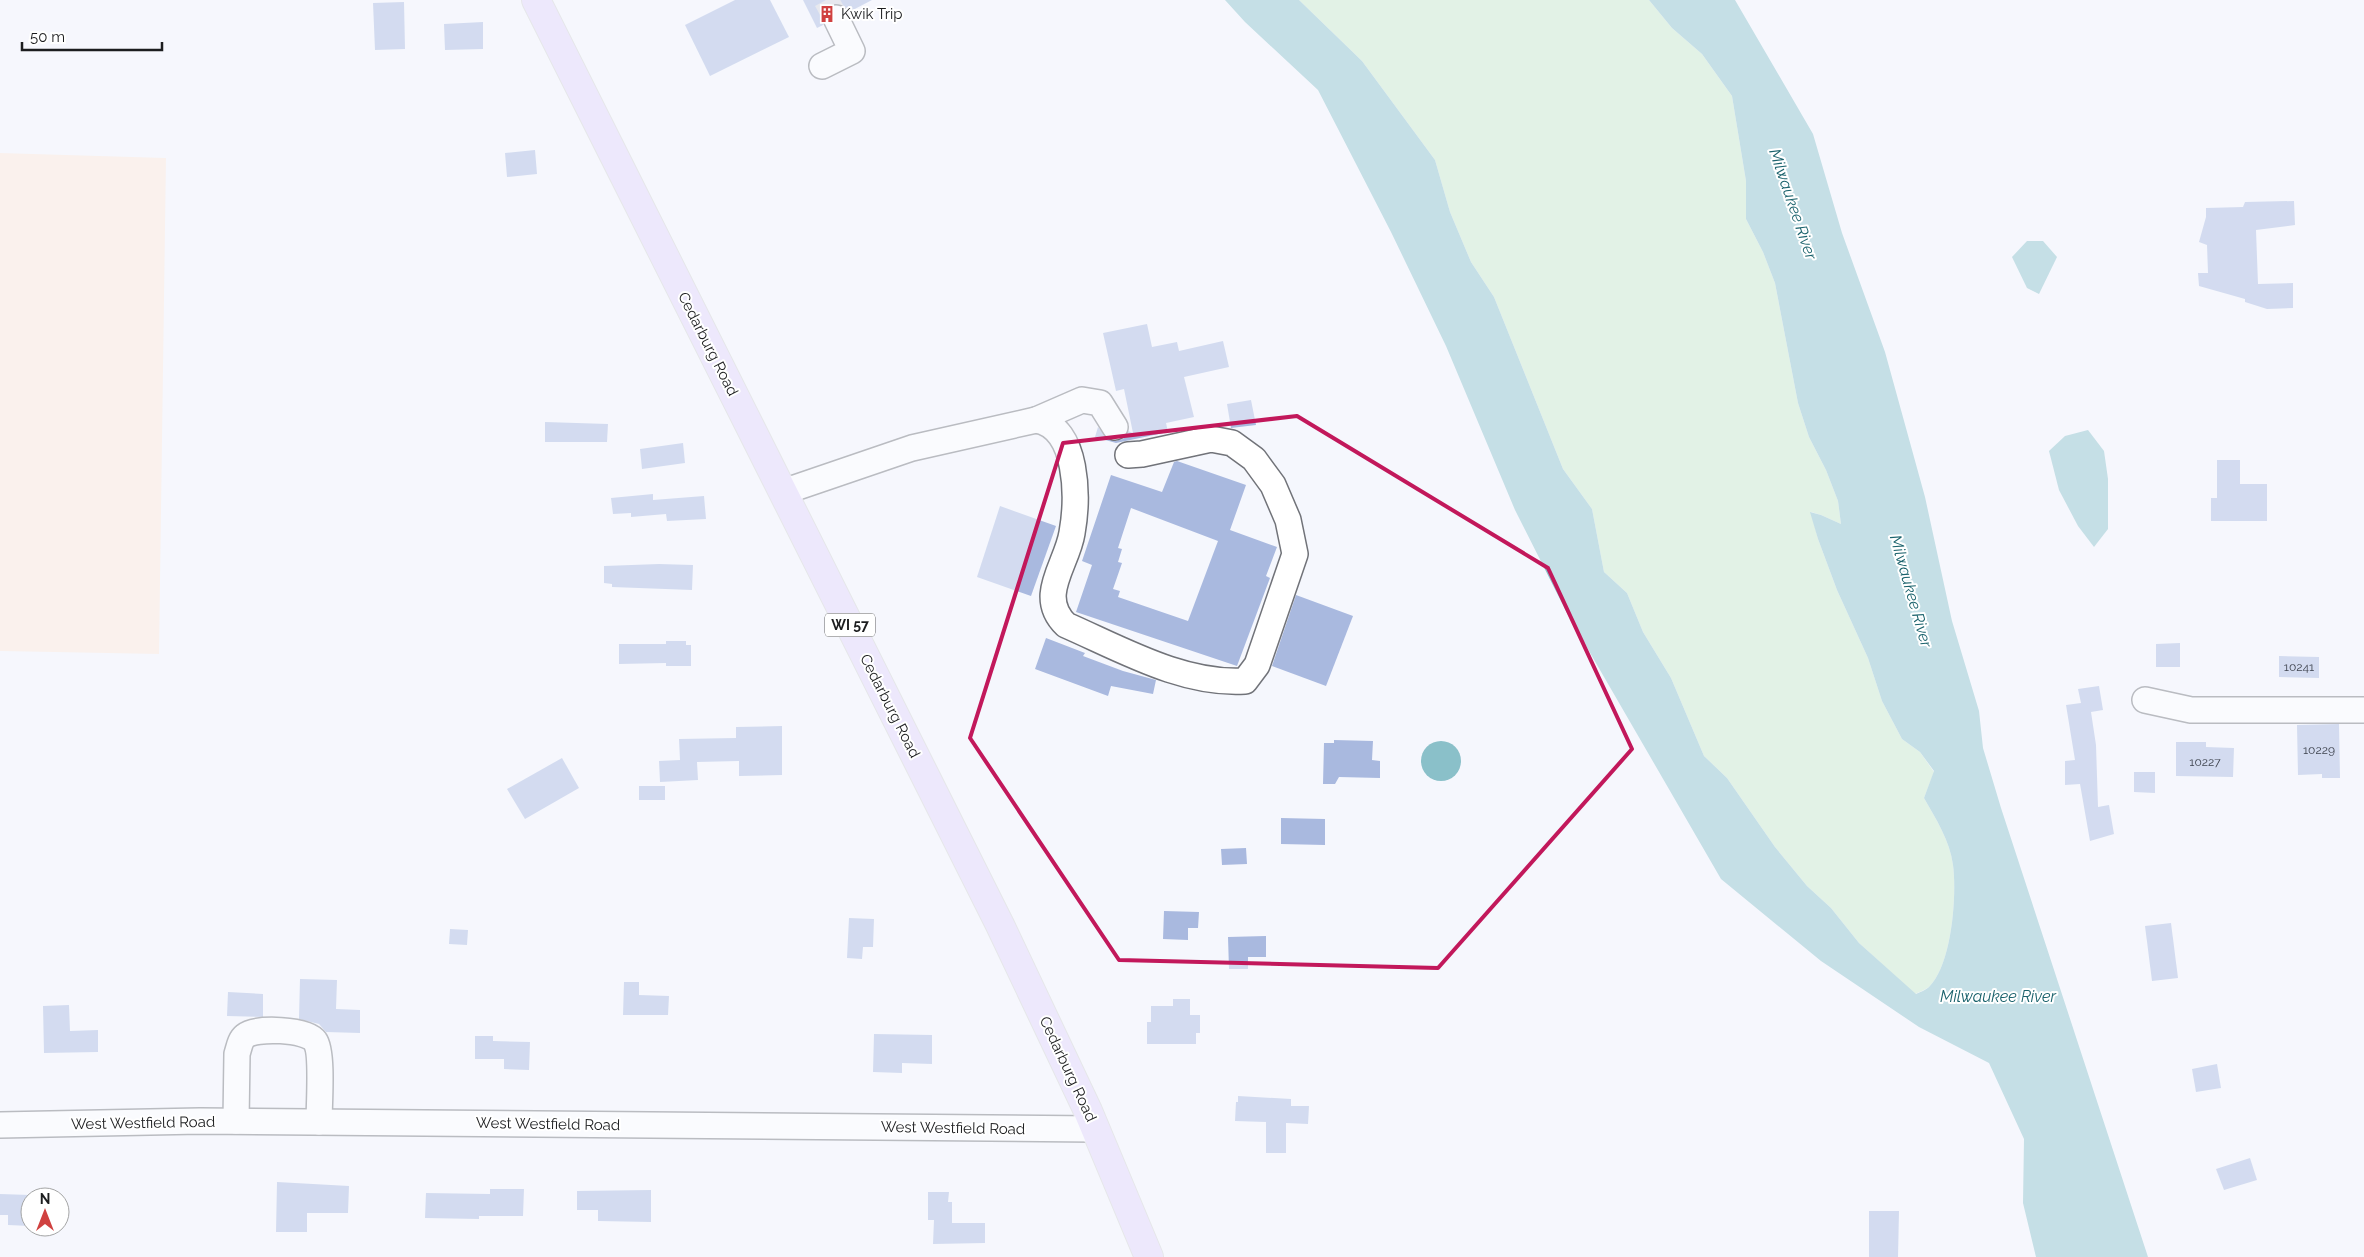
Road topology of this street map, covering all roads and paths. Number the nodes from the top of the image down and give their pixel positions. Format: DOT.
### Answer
graph roads {
  1 [pos="536,0"];
  2 [pos="836,18"];
  3 [pos="822,66"];
  4 [pos="1036,420"];
  5 [pos="783,492"];
  6 [pos="2145,700"];
  7 [pos="2364,710"];
  8 [pos="236,1122"];
  9 [pos="319,1122"];
  10 [pos="0,1125"];
  11 [pos="1095,1129"];
  12 [pos="1149,1257"];
  1 -- 5 [label="main road, Cedarburg Road / WI 57"];
  2 -- 3 [label="street"];
  4 -- 4 [label="street"];
  4 -- 5 [label="street"];
  5 -- 11 [label="main road, Cedarburg Road / WI 57"];
  6 -- 7 [label="street"];
  8 -- 9 [label="street, West Westfield Road"];
  8 -- 9 [label="street"];
  8 -- 10 [label="street, West Westfield Road"];
  9 -- 11 [label="street, West Westfield Road"];
  11 -- 12 [label="main road, Cedarburg Road / WI 57"];
}
